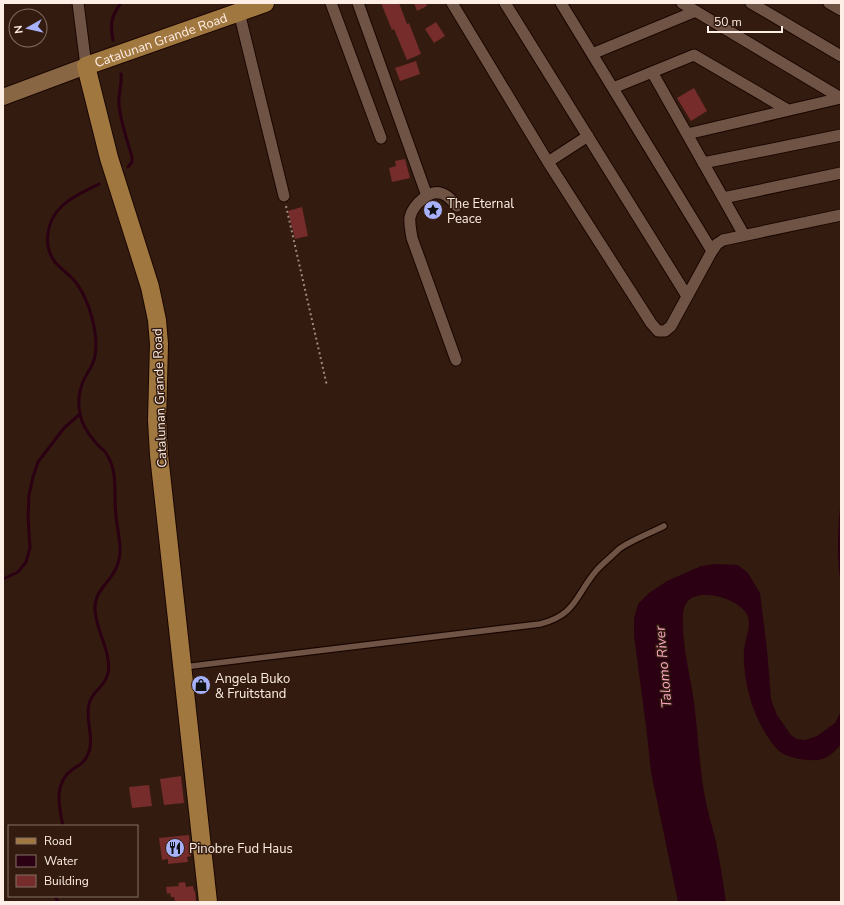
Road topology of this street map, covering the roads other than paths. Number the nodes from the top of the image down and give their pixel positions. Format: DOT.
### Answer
graph roads {
  1 [pos="78,3"];
  2 [pos="265,3"];
  3 [pos="331,3"];
  4 [pos="358,3"];
  5 [pos="452,3"];
  6 [pos="505,3"];
  7 [pos="561,3"];
  8 [pos="682,3"];
  9 [pos="751,3"];
  10 [pos="829,3"];
  11 [pos="841,10"];
  12 [pos="696,11"];
  13 [pos="239,12"];
  14 [pos="592,54"];
  15 [pos="841,56"];
  16 [pos="86,66"];
  17 [pos="652,72"];
  18 [pos="613,88"];
  19 [pos="3,97"];
  20 [pos="841,98"];
  21 [pos="788,110"];
  22 [pos="687,134"];
  23 [pos="841,135"];
  24 [pos="588,136"];
  25 [pos="381,138"];
  26 [pos="548,162"];
  27 [pos="703,163"];
  28 [pos="841,173"];
  29 [pos="284,196"];
  30 [pos="428,196"];
  31 [pos="723,198"];
  32 [pos="457,206"];
  33 [pos="841,215"];
  34 [pos="744,235"];
  35 [pos="712,251"];
  36 [pos="687,296"];
  37 [pos="456,360"];
  38 [pos="664,526"];
  39 [pos="183,668"];
  40 [pos="208,902"];
  1 -- 16 [label="street"];
  2 -- 13 [label="main road, Catalunan Grande Road"];
  3 -- 25 [label="street"];
  4 -- 30 [label="street"];
  5 -- 26 [label="street"];
  6 -- 24 [label="street"];
  7 -- 14 [label="street"];
  8 -- 12 [label="street"];
  9 -- 15 [label="street"];
  10 -- 11 [label="street"];
  12 -- 14 [label="street"];
  12 -- 20 [label="street"];
  13 -- 16 [label="main road, Catalunan Grande Road"];
  13 -- 29 [label="street"];
  14 -- 18 [label="street"];
  16 -- 19 [label="main road"];
  16 -- 39 [label="main road, Catalunan Grande Road"];
  17 -- 18 [label="street"];
  17 -- 21 [label="street"];
  17 -- 22 [label="street"];
  18 -- 35 [label="street"];
  20 -- 21 [label="street"];
  21 -- 22 [label="street"];
  22 -- 27 [label="street"];
  23 -- 27 [label="street"];
  24 -- 26 [label="street"];
  24 -- 36 [label="street"];
  26 -- 36 [label="street"];
  27 -- 31 [label="street"];
  28 -- 31 [label="street"];
  30 -- 32 [label="street"];
  30 -- 37 [label="street"];
  31 -- 34 [label="street"];
  33 -- 34 [label="street"];
  34 -- 35 [label="street"];
  35 -- 36 [label="street"];
  38 -- 39 [label="lane"];
  39 -- 40 [label="main road, Catalunan Grande Road"];
}
